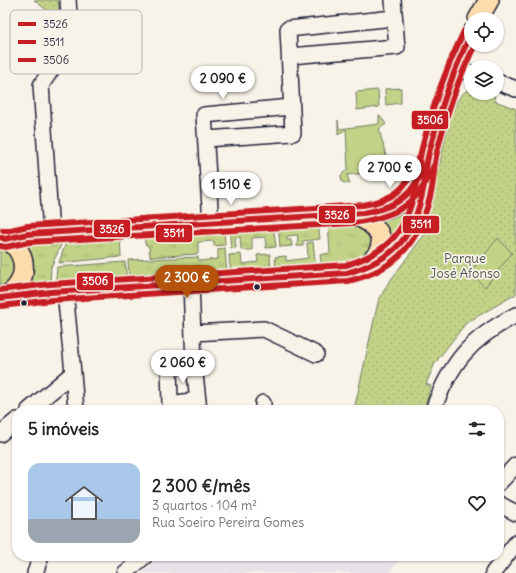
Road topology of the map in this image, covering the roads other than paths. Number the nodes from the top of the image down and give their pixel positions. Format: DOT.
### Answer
graph roads {
  1 [pos="68,0"];
  2 [pos="393,0"];
  3 [pos="489,0"];
  4 [pos="69,10"];
  5 [pos="482,12"];
  6 [pos="394,18"];
  7 [pos="290,56"];
  8 [pos="464,70"];
  9 [pos="48,74"];
  10 [pos="504,85"];
  11 [pos="516,89"];
  12 [pos="291,108"];
  13 [pos="206,140"];
  14 [pos="426,164"];
  15 [pos="353,214"];
  16 [pos="211,223"];
  17 [pos="51,233"];
  18 [pos="2,238"];
  19 [pos="363,269"];
  20 [pos="191,283"];
  21 [pos="65,291"];
  22 [pos="3,297"];
  23 [pos="516,315"];
  24 [pos="193,333"];
  25 [pos="316,354"];
  26 [pos="194,365"];
  27 [pos="73,373"];
  28 [pos="35,405"];
  29 [pos="76,405"];
  30 [pos="198,405"];
  31 [pos="435,405"];
  32 [pos="12,424"];
  33 [pos="0,434"];
  34 [pos="516,464"];
  35 [pos="504,477"];
  36 [pos="504,507"];
  37 [pos="516,513"];
  38 [pos="516,543"];
  39 [pos="504,559"];
  40 [pos="40,561"];
  41 [pos="139,561"];
  42 [pos="502,561"];
  43 [pos="36,573"];
  44 [pos="124,573"];
  45 [pos="493,573"];
  1 -- 4 [label="street"];
  2 -- 6 [label="street"];
  3 -- 5 [label="main road"];
  6 -- 7 [label="street"];
  6 -- 7 [label="street"];
  7 -- 12 [label="street"];
  8 -- 14 [label="main road"];
  9 -- 17 [label="street"];
  10 -- 11 [label="street"];
  12 -- 13 [label="street"];
  12 -- 13 [label="street"];
  13 -- 16 [label="street"];
  14 -- 15 [label="main road"];
  14 -- 19 [label="main road"];
  15 -- 16 [label="main road"];
  15 -- 19 [label="main road"];
  16 -- 17 [label="main road"];
  17 -- 18 [label="main road"];
  18 -- 22 [label="main road"];
  19 -- 20 [label="main road"];
  20 -- 21 [label="main road"];
  20 -- 24 [label="street"];
  21 -- 22 [label="main road"];
  21 -- 27 [label="street"];
  23 -- 31 [label="street"];
  24 -- 25 [label="street"];
  24 -- 26 [label="street"];
  26 -- 30 [label="street"];
  26 -- 30 [label="street"];
  27 -- 28 [label="street"];
  27 -- 29 [label="street"];
  32 -- 33 [label="street"];
  34 -- 35 [label="street"];
  36 -- 37 [label="street"];
  38 -- 39 [label="street"];
  40 -- 43 [label="street"];
  41 -- 44 [label="street"];
  42 -- 45 [label="street"];
}
